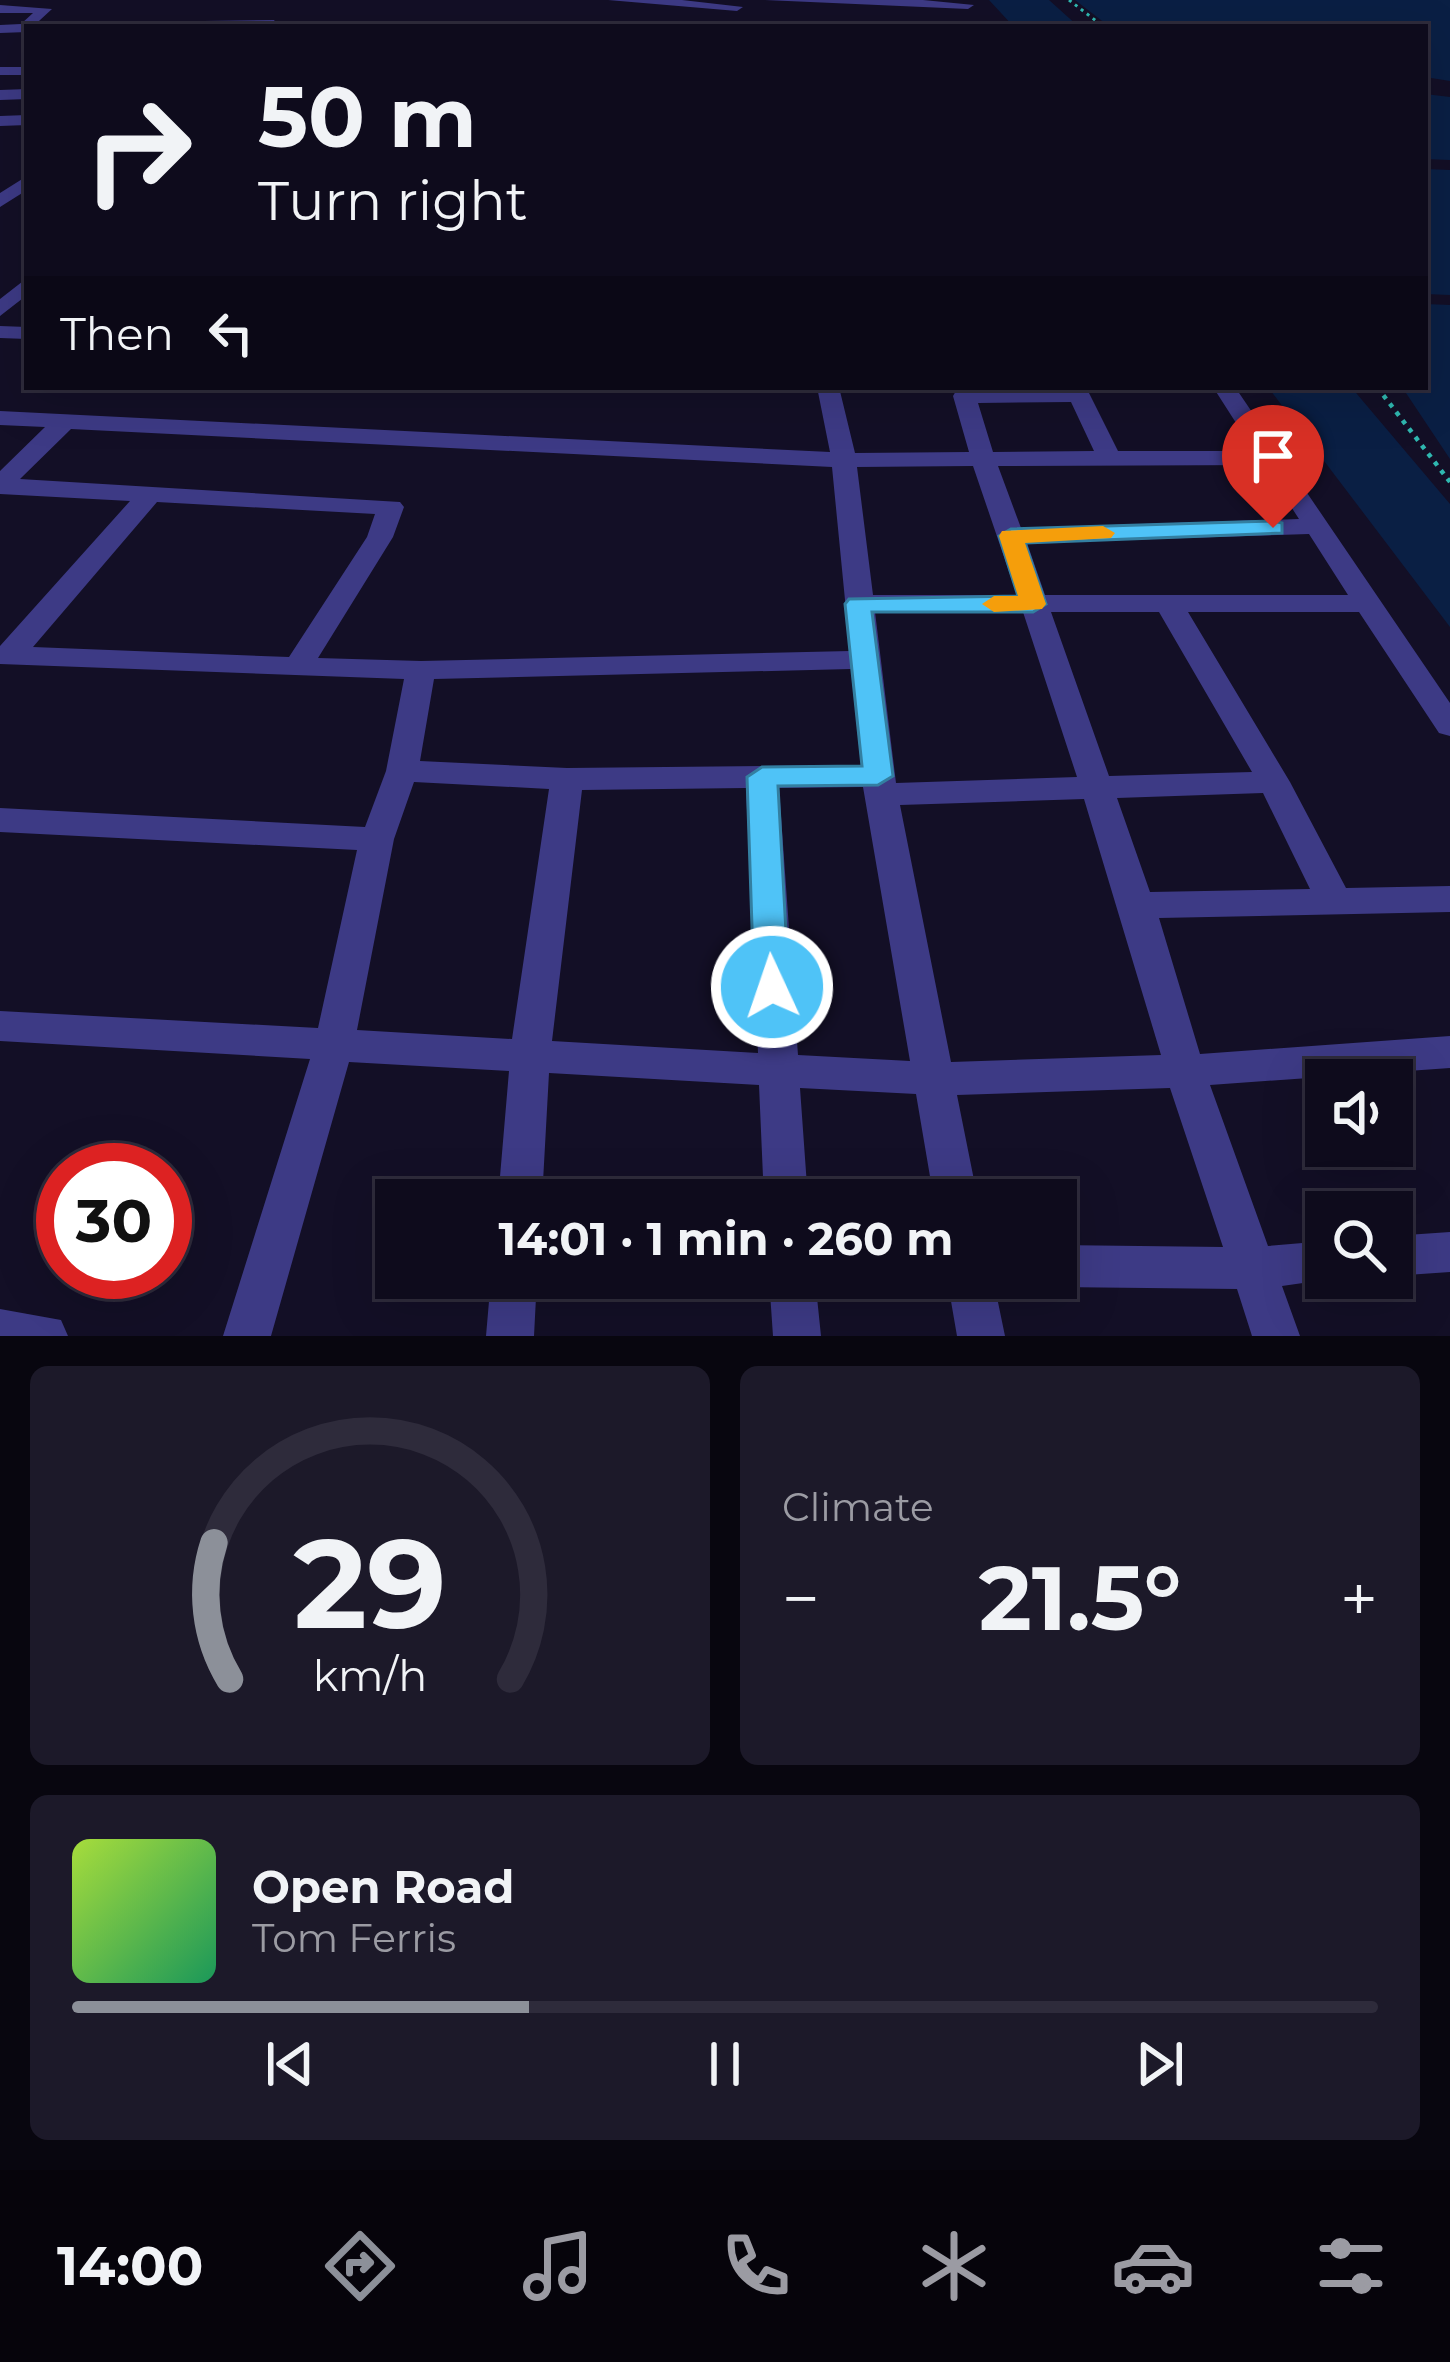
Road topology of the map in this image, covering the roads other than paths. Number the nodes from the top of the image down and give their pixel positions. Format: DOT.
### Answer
graph roads {
  1 [pos="614,0"];
  2 [pos="771,0"];
  3 [pos="964,0"];
  4 [pos="636,1"];
  5 [pos="900,2"];
  6 [pos="52,4"];
  7 [pos="736,4"];
  8 [pos="199,6"];
  9 [pos="126,7"];
  10 [pos="0,9"];
  11 [pos="277,21"];
  12 [pos="111,24"];
  13 [pos="187,24"];
  14 [pos="24,30"];
  15 [pos="5,49"];
  16 [pos="24,183"];
  17 [pos="0,202"];
  18 [pos="24,287"];
  19 [pos="0,310"];
  20 [pos="829,390"];
  21 [pos="1226,390"];
  22 [pos="1077,391"];
  23 [pos="963,392"];
  24 [pos="0,418"];
  25 [pos="65,422"];
  26 [pos="1109,458"];
  27 [pos="1271,458"];
  28 [pos="983,459"];
  29 [pos="844,460"];
  30 [pos="0,486"];
  31 [pos="150,494"];
  32 [pos="1317,526"];
  33 [pos="1011,536"];
  34 [pos="1368,603"];
  35 [pos="858,604"];
  36 [pos="1033,604"];
  37 [pos="1169,604"];
  38 [pos="5,655"];
  39 [pos="864,660"];
  40 [pos="298,666"];
  41 [pos="421,670"];
  42 [pos="1450,725"];
  43 [pos="402,771"];
  44 [pos="762,777"];
  45 [pos="567,779"];
  46 [pos="1274,782"];
  47 [pos="880,785"];
  48 [pos="1100,789"];
  49 [pos="0,820"];
  50 [pos="377,838"];
  51 [pos="1450,899"];
  52 [pos="1335,902"];
  53 [pos="1137,905"];
  54 [pos="0,1026"];
  55 [pos="334,1043"];
  56 [pos="1450,1052"];
  57 [pos="530,1055"];
  58 [pos="775,1071"];
  59 [pos="1185,1071"];
  60 [pos="934,1079"];
  61 [pos="521,1179"];
  62 [pos="784,1179"];
  63 [pos="952,1179"];
  64 [pos="1450,1252"];
  65 [pos="1413,1255"];
  66 [pos="1305,1264"];
  67 [pos="1077,1267"];
  68 [pos="1254,1268"];
  69 [pos="513,1299"];
  70 [pos="794,1299"];
  71 [pos="974,1299"];
  72 [pos="0,1331"];
  73 [pos="44,1336"];
  74 [pos="247,1336"];
  75 [pos="510,1336"];
  76 [pos="797,1336"];
  77 [pos="981,1336"];
  78 [pos="1276,1336"];
  1 -- 4 [label="street"];
  2 -- 5 [label="street"];
  3 -- 5 [label="street"];
  4 -- 7 [label="street"];
  6 -- 10 [label="street"];
  8 -- 13 [label="street"];
  9 -- 12 [label="street"];
  11 -- 13 [label="street"];
  14 -- 15 [label="street"];
  16 -- 17 [label="street"];
  18 -- 19 [label="street"];
  20 -- 29 [label="street"];
  21 -- 27 [label="street"];
  22 -- 23 [label="street"];
  22 -- 26 [label="street"];
  23 -- 28 [label="street"];
  24 -- 25 [label="street"];
  25 -- 29 [label="street"];
  25 -- 30 [label="street"];
  26 -- 27 [label="street"];
  26 -- 28 [label="street"];
  27 -- 32 [label="street"];
  28 -- 29 [label="street"];
  28 -- 33 [label="street"];
  29 -- 35 [label="street"];
  30 -- 31 [label="street"];
  31 -- 38 [label="street"];
  31 -- 40 [label="street"];
  32 -- 33 [label="street"];
  32 -- 34 [label="street"];
  33 -- 36 [label="street"];
  34 -- 37 [label="street"];
  34 -- 42 [label="street"];
  35 -- 36 [label="street"];
  35 -- 39 [label="street"];
  36 -- 37 [label="street"];
  36 -- 48 [label="street"];
  37 -- 46 [label="street"];
  38 -- 40 [label="street"];
  39 -- 41 [label="street"];
  39 -- 47 [label="street"];
  40 -- 41 [label="street"];
  41 -- 43 [label="street"];
  43 -- 45 [label="street"];
  43 -- 50 [label="street"];
  44 -- 45 [label="street"];
  44 -- 47 [label="street"];
  44 -- 58 [label="street"];
  45 -- 57 [label="street"];
  46 -- 48 [label="street"];
  46 -- 52 [label="street"];
  47 -- 48 [label="street"];
  47 -- 60 [label="street"];
  48 -- 53 [label="street"];
  49 -- 50 [label="street"];
  50 -- 55 [label="street"];
  51 -- 52 [label="street"];
  52 -- 53 [label="street"];
  53 -- 59 [label="street"];
  54 -- 55 [label="street"];
  55 -- 57 [label="street"];
  55 -- 74 [label="street"];
  56 -- 59 [label="street"];
  57 -- 58 [label="street"];
  57 -- 61 [label="street"];
  58 -- 60 [label="street"];
  58 -- 62 [label="street"];
  59 -- 60 [label="street"];
  59 -- 68 [label="street"];
  60 -- 63 [label="street"];
  64 -- 65 [label="street"];
  66 -- 68 [label="street"];
  67 -- 68 [label="street"];
  68 -- 78 [label="street"];
  69 -- 75 [label="street"];
  70 -- 76 [label="street"];
  71 -- 77 [label="street"];
  72 -- 73 [label="street"];
}
